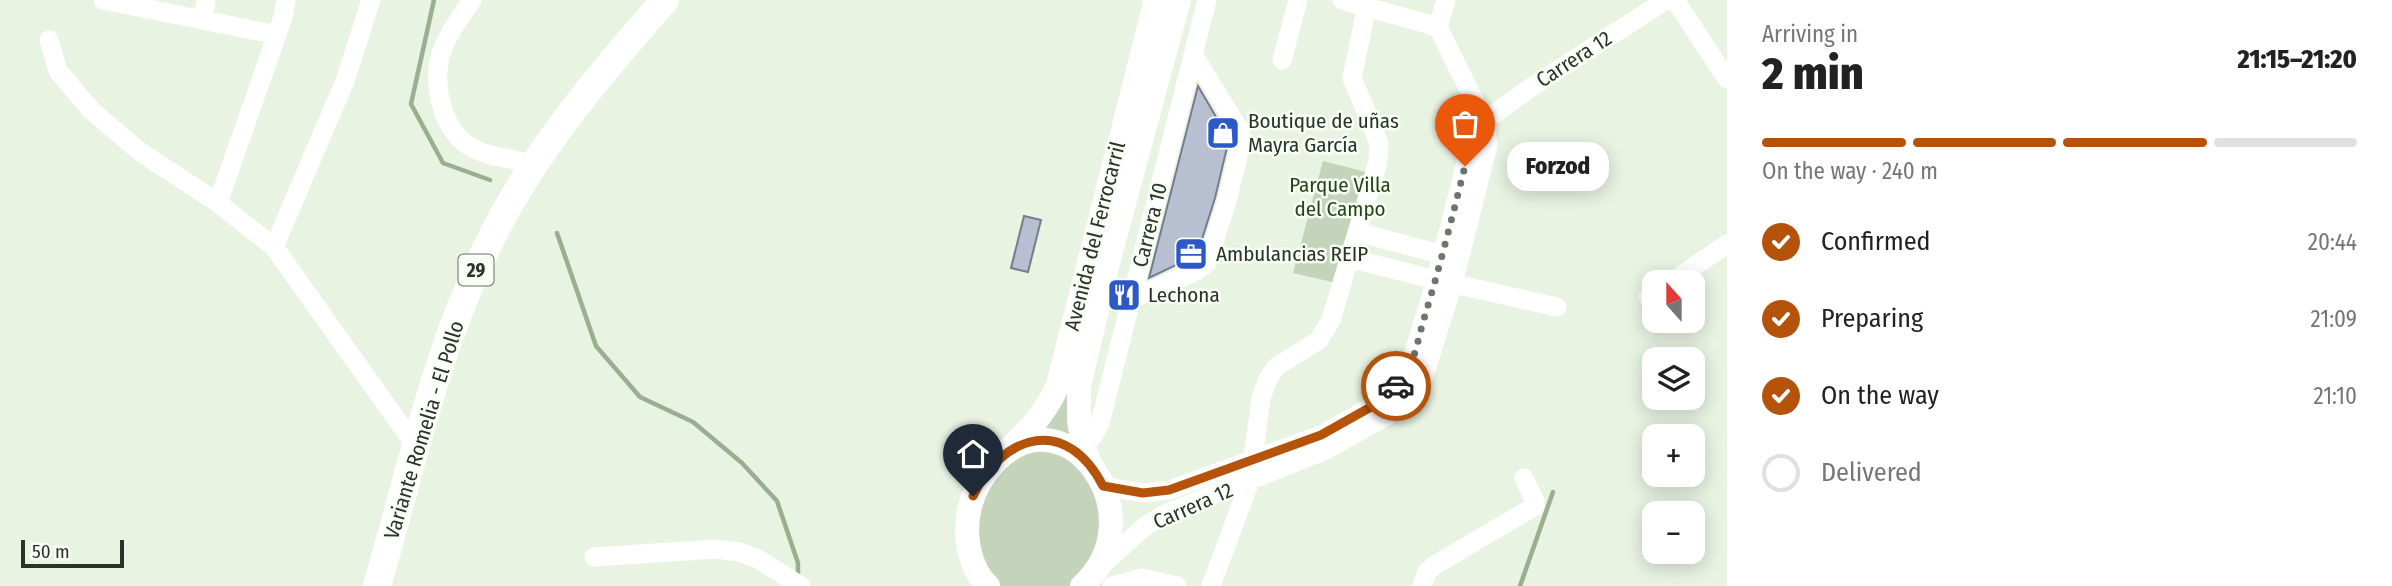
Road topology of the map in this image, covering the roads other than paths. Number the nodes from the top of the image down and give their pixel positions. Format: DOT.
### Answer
graph roads {
  1 [pos="103,0"];
  2 [pos="286,0"];
  3 [pos="371,0"];
  4 [pos="472,0"];
  5 [pos="665,0"];
  6 [pos="1156,0"];
  7 [pos="1179,0"];
  8 [pos="1207,0"];
  9 [pos="1298,0"];
  10 [pos="1342,0"];
  11 [pos="1446,0"];
  12 [pos="1666,0"];
  13 [pos="1675,0"];
  14 [pos="1367,4"];
  15 [pos="204,10"];
  16 [pos="1438,27"];
  17 [pos="277,35"];
  18 [pos="49,40"];
  19 [pos="1194,56"];
  20 [pos="1282,60"];
  21 [pos="1727,79"];
  22 [pos="1484,121"];
  23 [pos="533,165"];
  24 [pos="218,203"];
  25 [pos="1357,232"];
  26 [pos="1727,244"];
  27 [pos="274,247"];
  28 [pos="1443,255"];
  29 [pos="1349,258"];
  30 [pos="1689,270"];
  31 [pos="1445,282"];
  32 [pos="1132,299"];
  33 [pos="1557,307"];
  34 [pos="1383,410"];
  35 [pos="417,448"];
  36 [pos="1003,454"];
  37 [pos="1086,454"];
  38 [pos="1254,458"];
  39 [pos="1524,478"];
  40 [pos="1250,481"];
  41 [pos="1103,486"];
  42 [pos="594,557"];
  43 [pos="1106,577"];
  44 [pos="984,584"];
  45 [pos="377,586"];
  46 [pos="801,586"];
  47 [pos="1082,586"];
  48 [pos="1177,586"];
  49 [pos="1211,586"];
  50 [pos="1422,586"];
  1 -- 15 [label="street"];
  2 -- 17 [label="street"];
  3 -- 27 [label="street"];
  4 -- 23 [label="street"];
  5 -- 23 [label="highway, Variante Romelia - El Pollo / 29"];
  6 -- 36 [label="main road, Avenida del Ferrocarril"];
  7 -- 37 [label="main road, Avenida del Ferrocarril"];
  8 -- 19 [label="street, Carrera 10"];
  9 -- 20 [label="street"];
  10 -- 14 [label="street"];
  11 -- 16 [label="street"];
  12 -- 22 [label="street, Carrera 12"];
  13 -- 21 [label="street"];
  14 -- 16 [label="street"];
  14 -- 25 [label="street"];
  15 -- 17 [label="street"];
  16 -- 22 [label="street"];
  17 -- 24 [label="street"];
  18 -- 24 [label="street"];
  19 -- 32 [label="street, Carrera 10"];
  19 -- 32 [label="street"];
  22 -- 28 [label="street, Carrera 12"];
  22 -- 31 [label="street, Carrera 12"];
  23 -- 35 [label="highway, Variante Romelia - El Pollo / 29"];
  24 -- 27 [label="street"];
  25 -- 28 [label="street"];
  25 -- 29 [label="street"];
  26 -- 30 [label="street"];
  27 -- 35 [label="street"];
  28 -- 31 [label="street, Carrera 12"];
  29 -- 31 [label="street"];
  29 -- 38 [label="street"];
  31 -- 33 [label="street"];
  31 -- 34 [label="street, Carrera 12"];
  32 -- 37 [label="street, Carrera 10"];
  34 -- 38 [label="street, Carrera 12"];
  34 -- 40 [label="street, Carrera 12"];
  35 -- 45 [label="highway, Variante Romelia - El Pollo / 29"];
  36 -- 37 [label="main road"];
  36 -- 44 [label="main road, Avenida del Ferrocarril"];
  37 -- 41 [label="main road"];
  38 -- 40 [label="street"];
  38 -- 41 [label="street, Carrera 12"];
  39 -- 50 [label="street"];
  40 -- 43 [label="street, Carrera 12"];
  40 -- 49 [label="street"];
  41 -- 43 [label="main road"];
  42 -- 46 [label="street"];
  43 -- 47 [label="main road"];
  43 -- 48 [label="street"];
}
